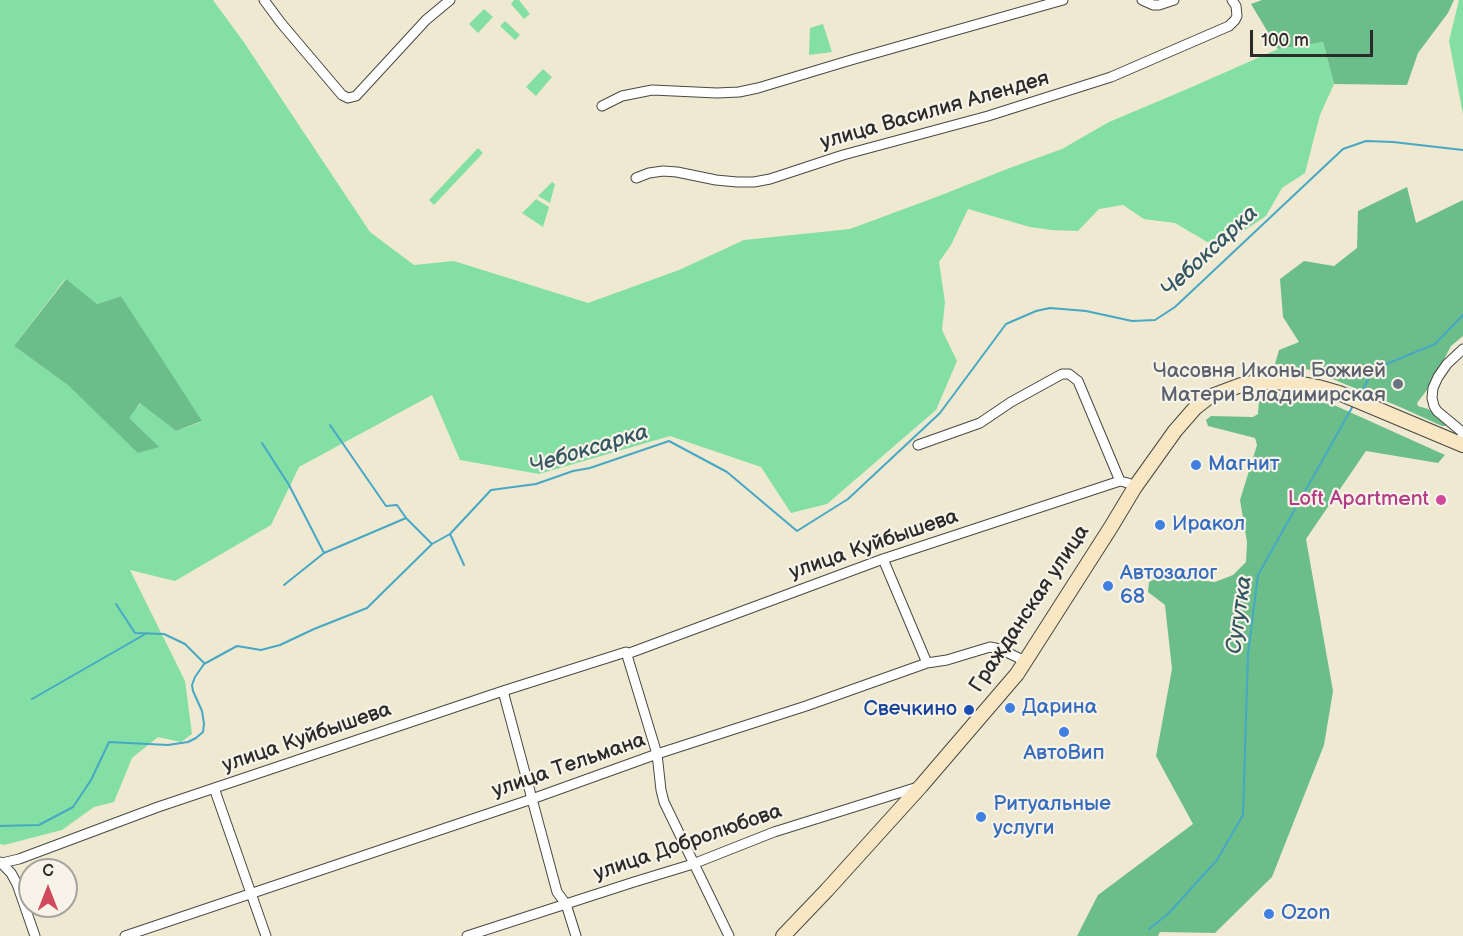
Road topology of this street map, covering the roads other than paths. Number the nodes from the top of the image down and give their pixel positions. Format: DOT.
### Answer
graph roads {
  1 [pos="264,0"];
  2 [pos="450,0"];
  3 [pos="1063,0"];
  4 [pos="1142,0"];
  5 [pos="1174,0"];
  6 [pos="1232,0"];
  7 [pos="602,106"];
  8 [pos="636,178"];
  9 [pos="1463,349"];
  10 [pos="1462,444"];
  11 [pos="918,445"];
  12 [pos="1120,481"];
  13 [pos="1135,488"];
  14 [pos="884,559"];
  15 [pos="627,653"];
  16 [pos="1025,661"];
  17 [pos="927,663"];
  18 [pos="503,691"];
  19 [pos="657,754"];
  20 [pos="921,786"];
  21 [pos="214,788"];
  22 [pos="532,799"];
  23 [pos="1,863"];
  24 [pos="693,864"];
  25 [pos="250,892"];
  26 [pos="566,904"];
  27 [pos="35,936"];
  28 [pos="125,936"];
  29 [pos="266,936"];
  30 [pos="467,936"];
  31 [pos="576,936"];
  32 [pos="729,936"];
  33 [pos="784,936"];
  1 -- 2 [label="street"];
  3 -- 7 [label="street"];
  4 -- 5 [label="street"];
  6 -- 8 [label="street, улица Василия Алендея"];
  9 -- 10 [label="street"];
  10 -- 13 [label="main road, Гражданская улица"];
  11 -- 12 [label="street"];
  12 -- 13 [label="street"];
  12 -- 14 [label="street, улица Куйбышева"];
  13 -- 16 [label="main road, Гражданская улица"];
  14 -- 15 [label="street, улица Куйбышева"];
  14 -- 17 [label="street"];
  15 -- 18 [label="street, улица Куйбышева"];
  15 -- 19 [label="street"];
  16 -- 17 [label="street, улица Тельмана"];
  16 -- 20 [label="main road, Гражданская улица"];
  17 -- 19 [label="street, улица Тельмана"];
  18 -- 21 [label="street, улица Куйбышева"];
  18 -- 22 [label="street"];
  19 -- 22 [label="street, улица Тельмана"];
  19 -- 24 [label="street"];
  20 -- 24 [label="street, улица Добролюбова"];
  20 -- 33 [label="main road, Гражданская улица"];
  21 -- 23 [label="street, улица Куйбышева"];
  21 -- 25 [label="street"];
  22 -- 25 [label="street, улица Тельмана"];
  22 -- 26 [label="street"];
  23 -- 27 [label="street"];
  24 -- 26 [label="street, улица Добролюбова"];
  24 -- 32 [label="street"];
  25 -- 28 [label="street, улица Тельмана"];
  25 -- 29 [label="street"];
  26 -- 30 [label="street, улица Добролюбова"];
  26 -- 31 [label="street"];
}
